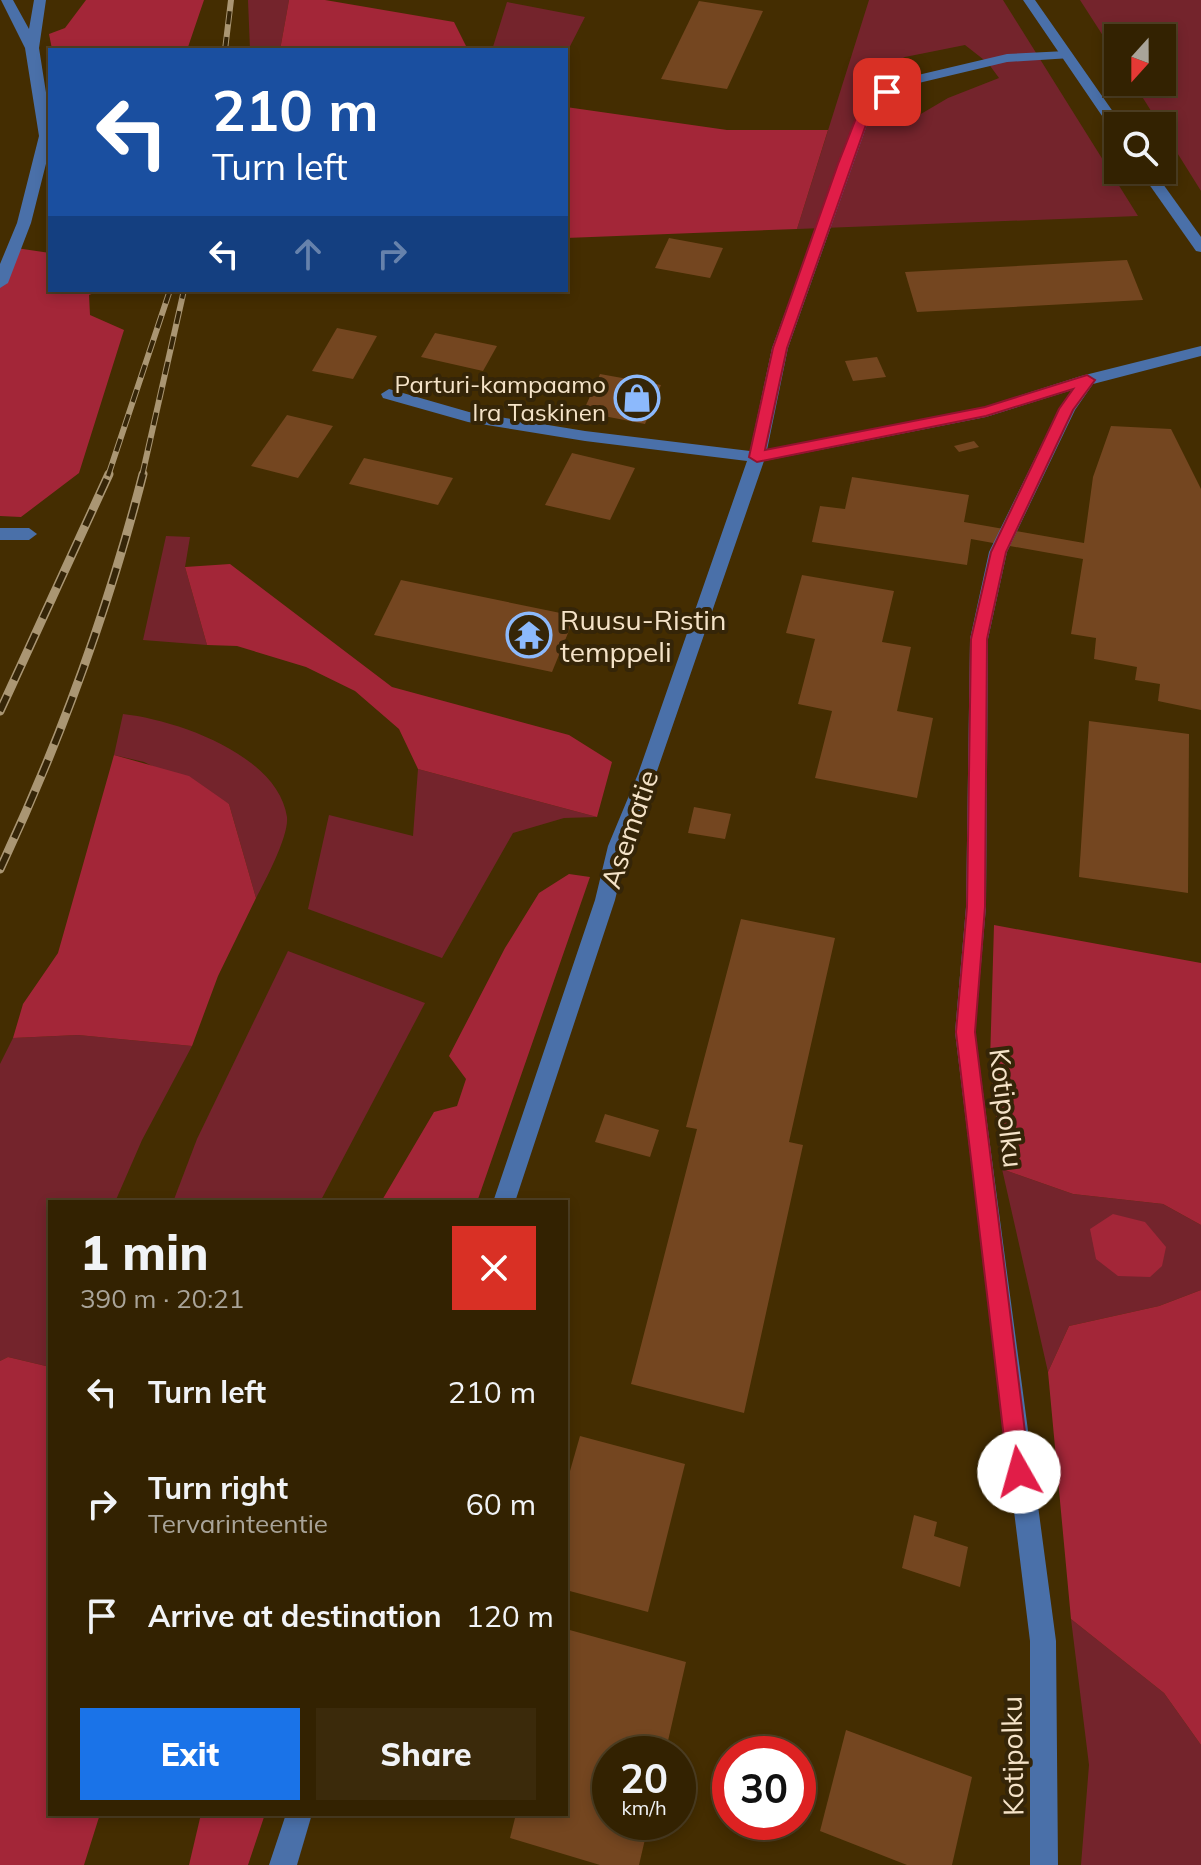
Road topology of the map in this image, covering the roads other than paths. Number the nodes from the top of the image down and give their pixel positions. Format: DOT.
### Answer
graph roads {
  1 [pos="7,0"];
  2 [pos="40,0"];
  3 [pos="1029,0"];
  4 [pos="32,48"];
  5 [pos="1066,55"];
  6 [pos="1106,112"];
  7 [pos="1156,184"];
  8 [pos="1201,248"];
  9 [pos="0,283"];
  10 [pos="1201,351"];
  11 [pos="1087,380"];
  12 [pos="389,394"];
  13 [pos="757,457"];
  14 [pos="0,534"];
  15 [pos="29,534"];
  16 [pos="505,1200"];
  17 [pos="298,1816"];
  18 [pos="283,1865"];
  19 [pos="1044,1865"];
  1 -- 4 [label="street"];
  2 -- 4 [label="street"];
  3 -- 5 [label="street"];
  4 -- 9 [label="street"];
  5 -- 6 [label="street"];
  5 -- 13 [label="street, Asematie"];
  7 -- 8 [label="street"];
  10 -- 11 [label="street"];
  11 -- 13 [label="street"];
  11 -- 19 [label="street, Kotipolku"];
  12 -- 13 [label="street"];
  13 -- 16 [label="street, Asematie"];
  14 -- 15 [label="street"];
  17 -- 18 [label="street"];
}
